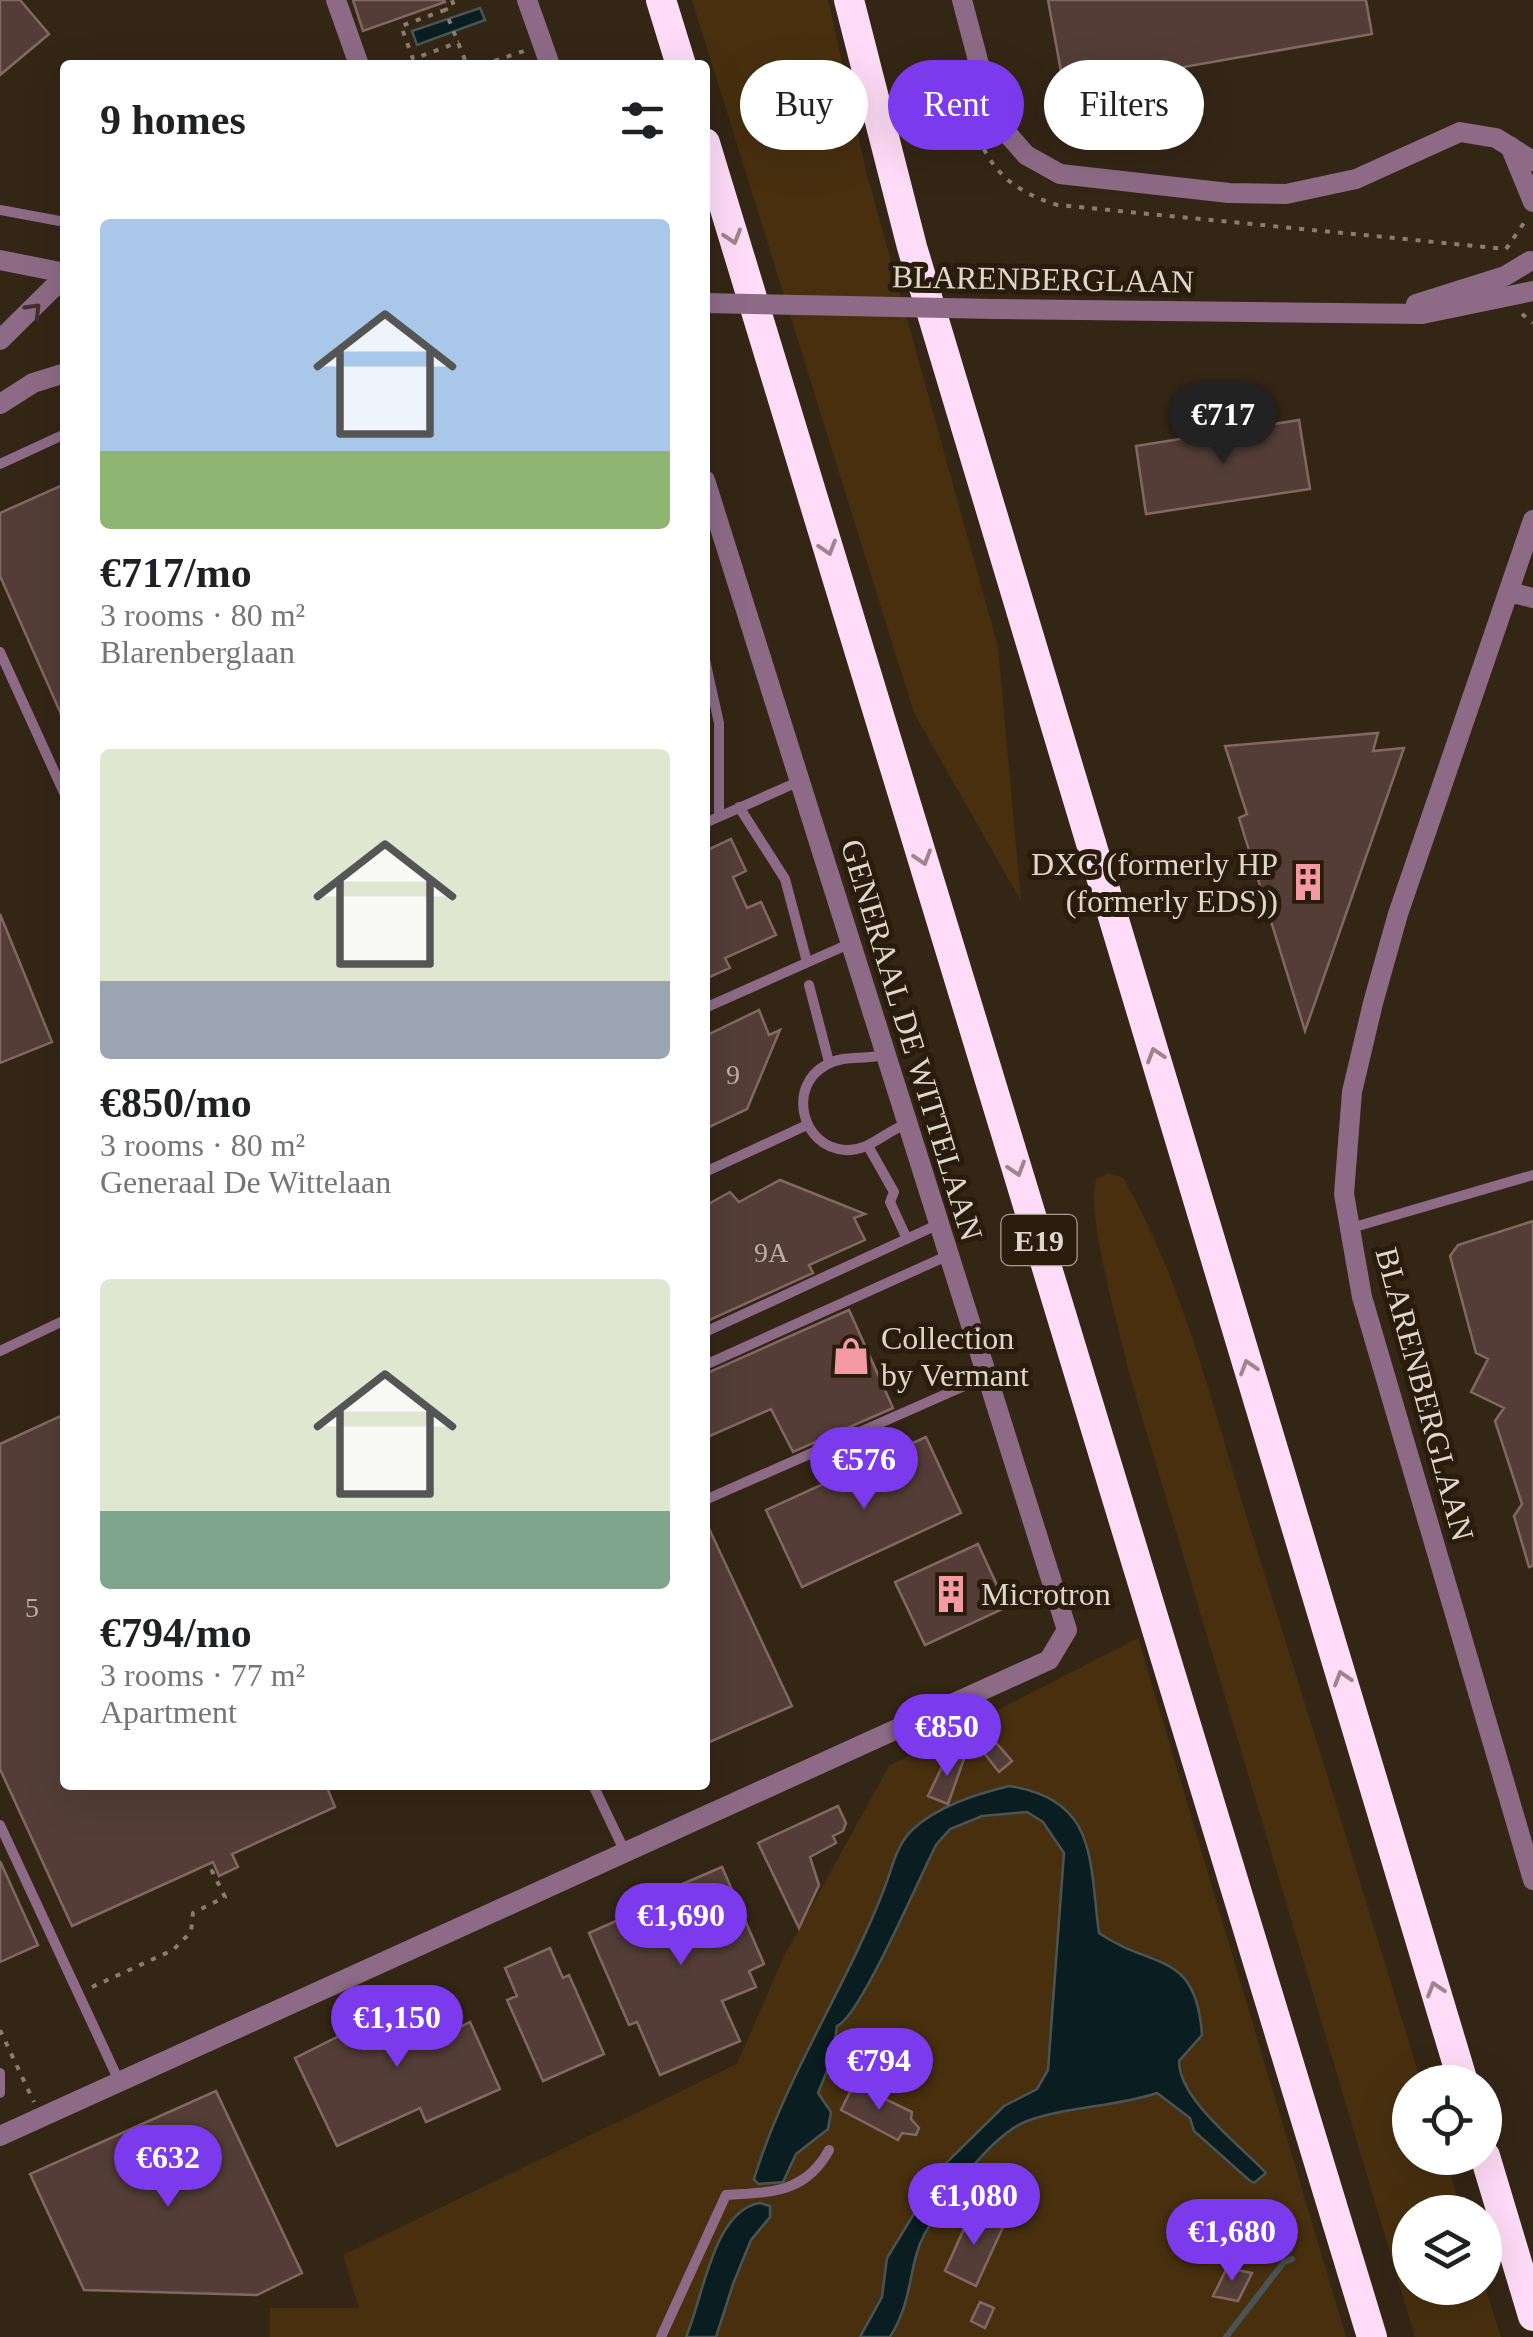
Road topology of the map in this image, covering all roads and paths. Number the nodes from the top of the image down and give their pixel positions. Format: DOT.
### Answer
graph roads {
  1 [pos="336,0"];
  2 [pos="452,0"];
  3 [pos="527,0"];
  4 [pos="662,0"];
  5 [pos="849,0"];
  6 [pos="962,0"];
  7 [pos="444,10"];
  8 [pos="458,42"];
  9 [pos="546,55"];
  10 [pos="357,60"];
  11 [pos="465,60"];
  12 [pos="514,60"];
  13 [pos="680,60"];
  14 [pos="1510,146"];
  15 [pos="710,159"];
  16 [pos="1533,161"];
  17 [pos="1533,202"];
  18 [pos="0,210"];
  19 [pos="60,221"];
  20 [pos="1532,257"];
  21 [pos="0,260"];
  22 [pos="60,274"];
  23 [pos="60,280"];
  24 [pos="1533,288"];
  25 [pos="710,303"];
  26 [pos="1380,313"];
  27 [pos="0,340"];
  28 [pos="60,377"];
  29 [pos="0,404"];
  30 [pos="60,436"];
  31 [pos="0,464"];
  32 [pos="710,496"];
  33 [pos="1533,520"];
  34 [pos="1509,592"];
  35 [pos="1533,598"];
  36 [pos="0,652"];
  37 [pos="710,683"];
  38 [pos="800,780"];
  39 [pos="60,784"];
  40 [pos="740,807"];
  41 [pos="720,816"];
  42 [pos="710,821"];
  43 [pos="850,943"];
  44 [pos="807,962"];
  45 [pos="809,985"];
  46 [pos="710,1006"];
  47 [pos="886,1054"];
  48 [pos="829,1062"];
  49 [pos="907,1124"];
  50 [pos="807,1125"];
  51 [pos="868,1146"];
  52 [pos="710,1170"];
  53 [pos="1533,1175"];
  54 [pos="939,1224"];
  55 [pos="1350,1228"];
  56 [pos="907,1239"];
  57 [pos="948,1255"];
  58 [pos="60,1322"];
  59 [pos="710,1330"];
  60 [pos="0,1351"];
  61 [pos="710,1363"];
  62 [pos="987,1376"];
  63 [pos="710,1498"];
  64 [pos="596,1790"];
  65 [pos="0,1825"];
  66 [pos="626,1853"];
  67 [pos="216,1869"];
  68 [pos="1533,1880"];
  69 [pos="78,1994"];
  70 [pos="0,2030"];
  71 [pos="1458,2065"];
  72 [pos="0,2074"];
  73 [pos="120,2081"];
  74 [pos="0,2092"];
  75 [pos="41,2117"];
  76 [pos="0,2135"];
  77 [pos="829,2150"];
  78 [pos="1491,2175"];
  79 [pos="1533,2316"];
  80 [pos="661,2337"];
  81 [pos="1372,2337"];
  1 -- 10 [label="street"];
  2 -- 7 [label="path"];
  3 -- 9 [label="street"];
  4 -- 13 [label="highway"];
  71 -- 5 [label="highway, one-way"];
  6 -- 14 [label="street"];
  7 -- 8 [label="path"];
  7 -- 8 [label="path"];
  8 -- 11 [label="path"];
  9 -- 12 [label="path"];
  14 -- 16 [label="street"];
  14 -- 17 [label="street"];
  15 -- 81 [label="highway, E19, one-way"];
  18 -- 19 [label="lane"];
  20 -- 24 [label="street"];
  20 -- 26 [label="street, BLARENBERGLAAN"];
  21 -- 22 [label="street"];
  27 -- 23 [label="street, one-way"];
  24 -- 26 [label="street, BLARENBERGLAAN"];
  25 -- 26 [label="street, BLARENBERGLAAN, bridge"];
  28 -- 29 [label="street"];
  30 -- 31 [label="lane"];
  32 -- 38 [label="street, GENERAAL DE WITTELAAN"];
  33 -- 34 [label="street, BLARENBERGLAAN"];
  34 -- 35 [label="street"];
  34 -- 55 [label="street, BLARENBERGLAAN"];
  36 -- 39 [label="lane"];
  37 -- 41 [label="lane"];
  38 -- 40 [label="lane"];
  38 -- 43 [label="street, GENERAAL DE WITTELAAN"];
  40 -- 41 [label="lane"];
  40 -- 44 [label="lane"];
  41 -- 42 [label="lane"];
  43 -- 44 [label="lane"];
  43 -- 47 [label="street, GENERAAL DE WITTELAAN"];
  44 -- 46 [label="lane"];
  45 -- 48 [label="lane"];
  47 -- 48 [label="lane"];
  47 -- 49 [label="street, GENERAAL DE WITTELAAN"];
  48 -- 50 [label="lane"];
  49 -- 51 [label="lane"];
  49 -- 54 [label="street, GENERAAL DE WITTELAAN"];
  50 -- 51 [label="lane"];
  50 -- 52 [label="lane"];
  51 -- 56 [label="lane"];
  53 -- 55 [label="lane"];
  54 -- 56 [label="lane"];
  54 -- 57 [label="street, GENERAAL DE WITTELAAN"];
  55 -- 68 [label="street, BLARENBERGLAAN"];
  56 -- 59 [label="lane"];
  57 -- 61 [label="lane"];
  57 -- 62 [label="street, GENERAAL DE WITTELAAN"];
  58 -- 60 [label="lane"];
  62 -- 63 [label="lane"];
  62 -- 66 [label="street, GENERAAL DE WITTELAAN"];
  64 -- 66 [label="lane"];
  65 -- 69 [label="lane"];
  66 -- 73 [label="street, GENERAAL DE WITTELAAN"];
  67 -- 69 [label="path"];
  69 -- 73 [label="lane"];
  70 -- 75 [label="path"];
  72 -- 74 [label="lane"];
  73 -- 75 [label="street, GENERAAL DE WITTELAAN"];
  75 -- 76 [label="street, GENERAAL DE WITTELAAN"];
  77 -- 80 [label="lane"];
  78 -- 79 [label="highway"];
}
